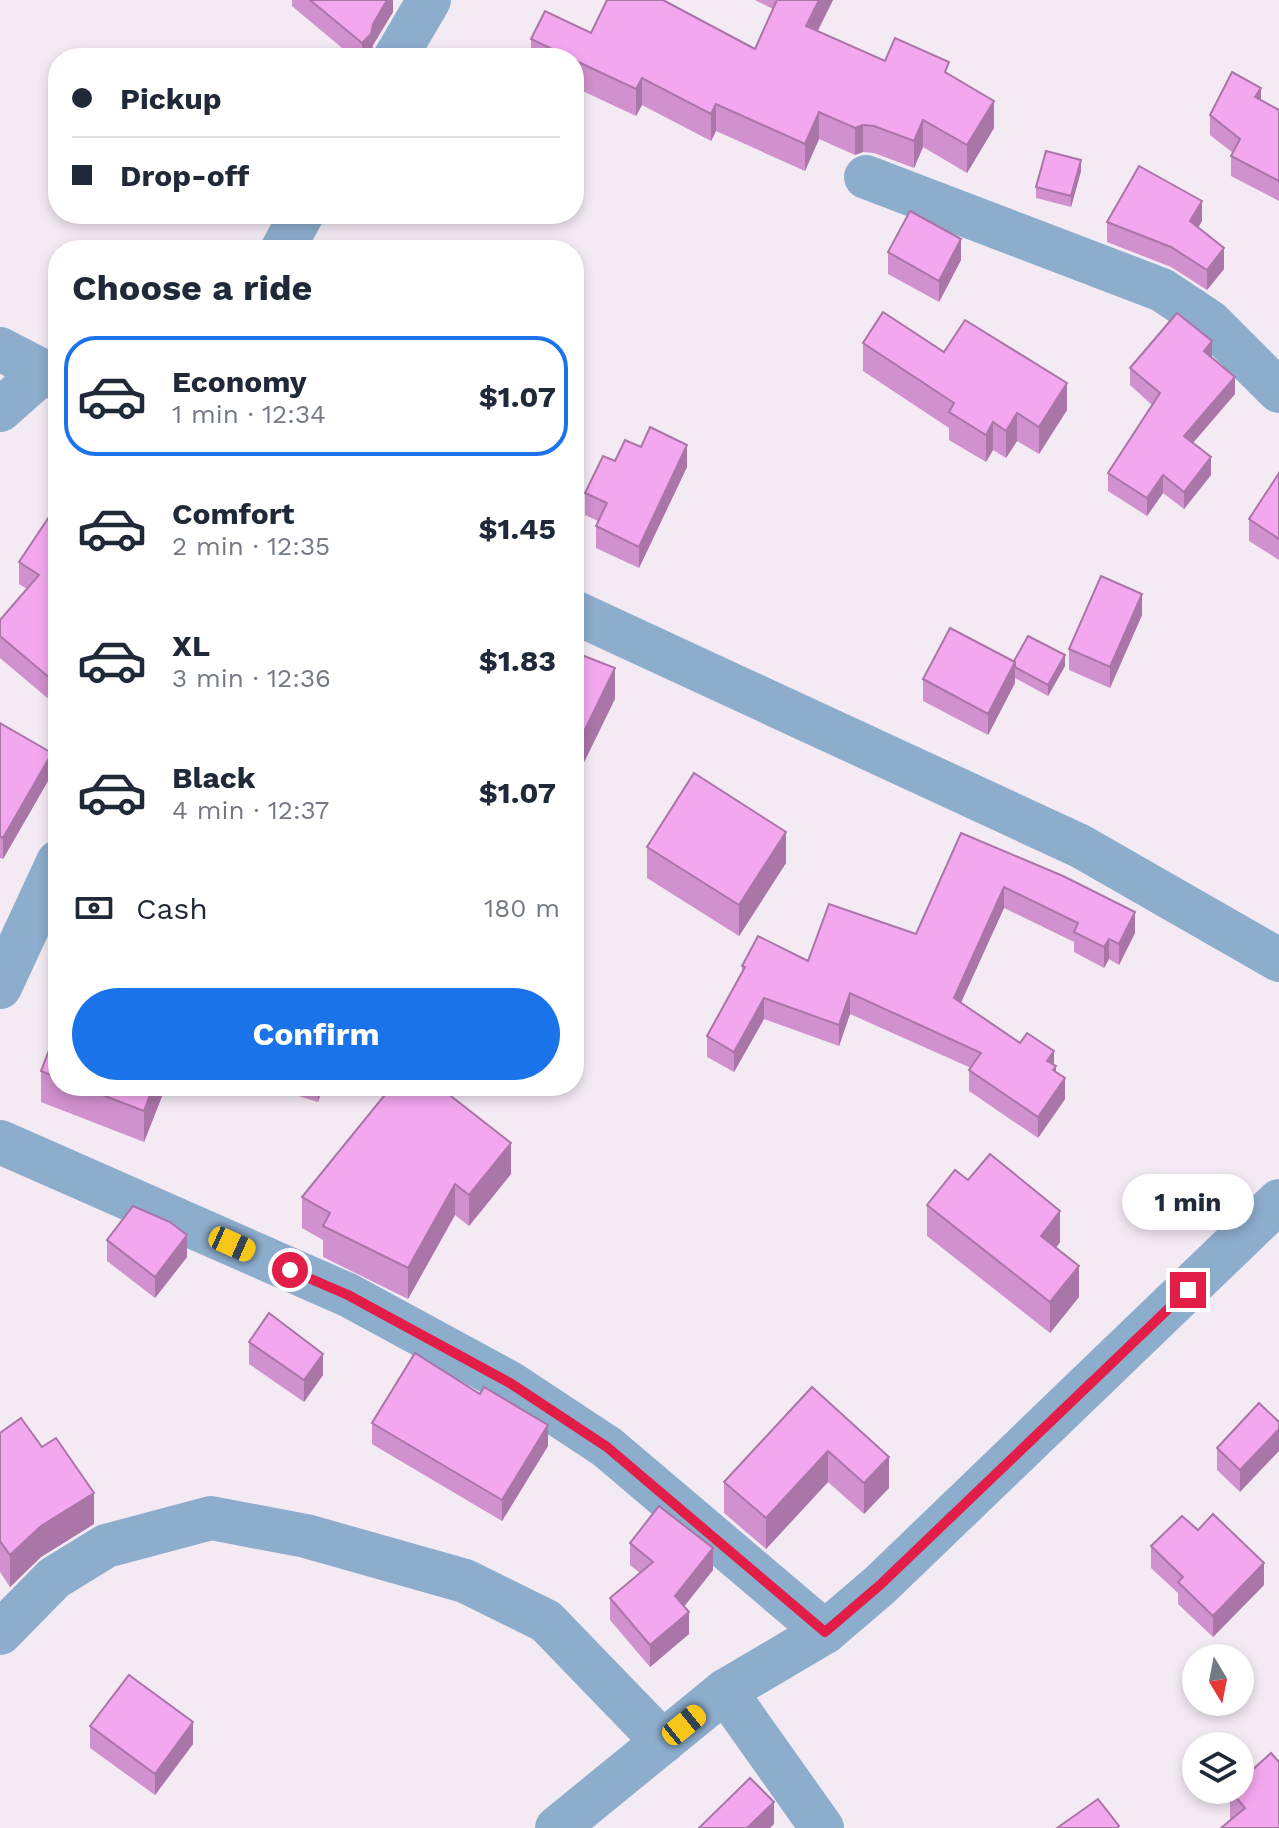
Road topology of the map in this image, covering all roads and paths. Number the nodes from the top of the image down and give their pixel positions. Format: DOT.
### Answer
graph roads {
  1 [pos="425,2"];
  2 [pos="400,48"];
  3 [pos="866,177"];
  4 [pos="0,349"];
  5 [pos="48,375"];
  6 [pos="48,377"];
  7 [pos="1279,391"];
  8 [pos="0,410"];
  9 [pos="584,617"];
  10 [pos="48,884"];
  11 [pos="1279,960"];
  12 [pos="0,987"];
  13 [pos="0,1142"];
  14 [pos="1278,1205"];
  15 [pos="825,1632"];
  16 [pos="0,1633"];
  17 [pos="725,1691"];
  18 [pos="663,1742"];
  19 [pos="557,1828"];
  20 [pos="822,1828"];
  1 -- 2 [label="street"];
  3 -- 7 [label="street"];
  4 -- 5 [label="street"];
  6 -- 8 [label="street"];
  9 -- 11 [label="street"];
  10 -- 12 [label="street"];
  13 -- 15 [label="street"];
  14 -- 15 [label="street"];
  15 -- 17 [label="street"];
  16 -- 18 [label="street"];
  17 -- 18 [label="street"];
  17 -- 20 [label="street"];
  18 -- 19 [label="street"];
}
